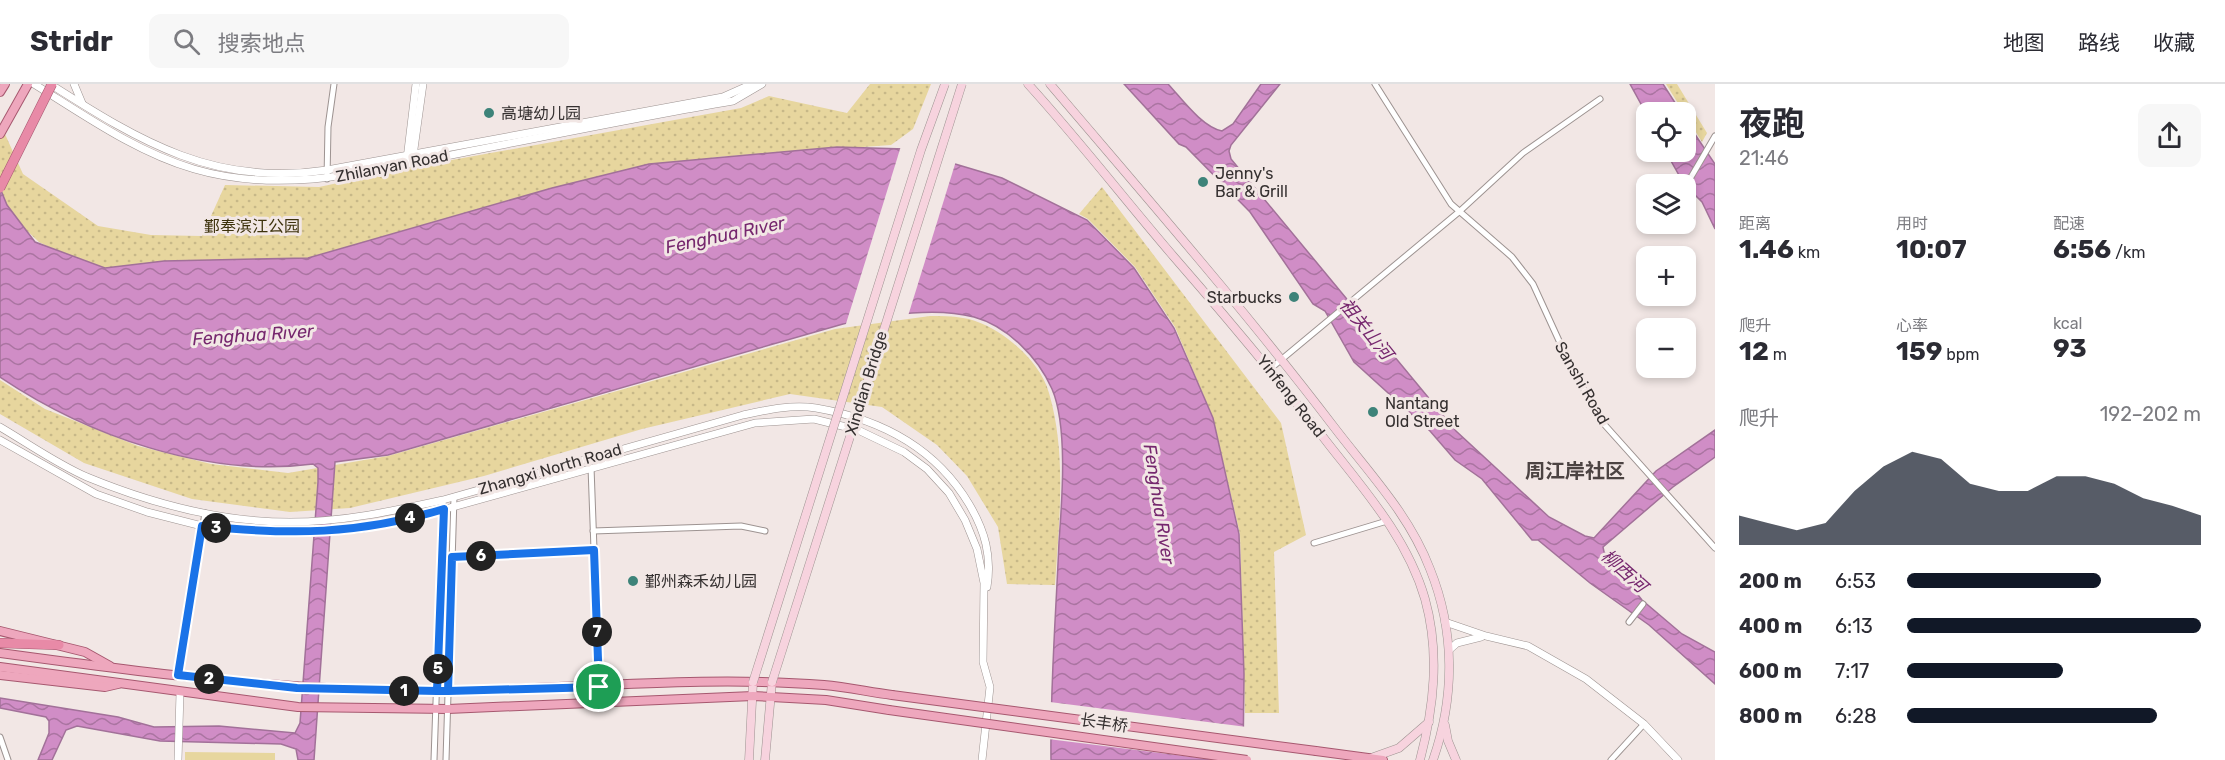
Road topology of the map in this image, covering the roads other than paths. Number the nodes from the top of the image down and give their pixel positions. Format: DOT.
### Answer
graph roads {
  1 [pos="5,84"];
  2 [pos="28,84"];
  3 [pos="34,84"];
  4 [pos="51,84"];
  5 [pos="74,84"];
  6 [pos="334,84"];
  7 [pos="416,84"];
  8 [pos="423,84"];
  9 [pos="752,84"];
  10 [pos="762,84"];
  11 [pos="945,84"];
  12 [pos="962,84"];
  13 [pos="1028,84"];
  14 [pos="1050,84"];
  15 [pos="1375,84"];
  16 [pos="0,92"];
  17 [pos="1600,99"];
  18 [pos="83,105"];
  19 [pos="0,134"];
  20 [pos="1714,138"];
  21 [pos="410,159"];
  22 [pos="327,170"];
  23 [pos="1693,174"];
  24 [pos="327,179"];
  25 [pos="0,188"];
  26 [pos="1460,212"];
  27 [pos="1282,358"];
  28 [pos="1270,369"];
  29 [pos="0,427"];
  30 [pos="0,440"];
  31 [pos="591,467"];
  32 [pos="454,497"];
  33 [pos="443,500"];
  34 [pos="454,506"];
  35 [pos="444,509"];
  36 [pos="205,513"];
  37 [pos="1387,521"];
  38 [pos="202,526"];
  39 [pos="593,531"];
  40 [pos="765,531"];
  41 [pos="1314,543"];
  42 [pos="1715,548"];
  43 [pos="594,550"];
  44 [pos="452,557"];
  45 [pos="1643,604"];
  46 [pos="983,613"];
  47 [pos="1445,622"];
  48 [pos="1629,622"];
  49 [pos="0,631"];
  50 [pos="1486,636"];
  51 [pos="0,643"];
  52 [pos="59,645"];
  53 [pos="1449,650"];
  54 [pos="0,653"];
  55 [pos="0,666"];
  56 [pos="116,669"];
  57 [pos="178,675"];
  58 [pos="2,676"];
  59 [pos="753,682"];
  60 [pos="772,682"];
  61 [pos="122,683"];
  62 [pos="599,687"];
  63 [pos="437,691"];
  64 [pos="448,691"];
  65 [pos="180,693"];
  66 [pos="753,696"];
  67 [pos="770,697"];
  68 [pos="437,708"];
  69 [pos="448,708"];
  70 [pos="1430,721"];
  71 [pos="1444,721"];
  72 [pos="1644,724"];
  73 [pos="0,737"];
  74 [pos="1371,758"];
  75 [pos="8,760"];
  76 [pos="178,760"];
  77 [pos="434,760"];
  78 [pos="446,760"];
  79 [pos="749,760"];
  80 [pos="765,760"];
  81 [pos="982,760"];
  82 [pos="1248,760"];
  83 [pos="1383,760"];
  84 [pos="1420,760"];
  85 [pos="1433,760"];
  86 [pos="1456,760"];
  87 [pos="1611,760"];
  88 [pos="1678,760"];
  1 -- 16 [label="main road"];
  2 -- 19 [label="main road"];
  3 -- 24 [label="street, Zhilanyan Road"];
  4 -- 18 [label="street, Zhilanyan Road"];
  4 -- 25 [label="highway, bridge"];
  5 -- 18 [label="street"];
  6 -- 22 [label="street"];
  7 -- 21 [label="street"];
  8 -- 21 [label="street"];
  9 -- 21 [label="street, Zhilanyan Road"];
  10 -- 21 [label="street, Zhilanyan Road"];
  11 -- 59 [label="main road, Xindian Bridge, bridge"];
  12 -- 60 [label="main road, Xindian Bridge, bridge"];
  13 -- 28 [label="main road, Yinfeng Road"];
  14 -- 27 [label="main road, Yinfeng Road"];
  15 -- 26 [label="street, Sanshi Road"];
  17 -- 26 [label="street"];
  18 -- 22 [label="street, Zhilanyan Road"];
  20 -- 23 [label="street"];
  21 -- 22 [label="street, Zhilanyan Road"];
  21 -- 24 [label="street, Zhilanyan Road"];
  22 -- 24 [label="street"];
  26 -- 27 [label="street"];
  26 -- 42 [label="street, Sanshi Road"];
  27 -- 28 [label="street"];
  27 -- 47 [label="main road, Yinfeng Road"];
  28 -- 37 [label="main road, Yinfeng Road"];
  29 -- 36 [label="street, Zhangxi North Road"];
  30 -- 38 [label="street, Zhangxi North Road"];
  31 -- 34 [label="street, Zhangxi North Road"];
  31 -- 39 [label="street"];
  31 -- 46 [label="street, Zhangxi North Road"];
  32 -- 33 [label="street, Zhangxi North Road"];
  32 -- 34 [label="street"];
  32 -- 46 [label="street, Zhangxi North Road"];
  33 -- 35 [label="street"];
  33 -- 36 [label="street, Zhangxi North Road"];
  34 -- 35 [label="street, Zhangxi North Road"];
  34 -- 44 [label="street"];
  35 -- 38 [label="street, Zhangxi North Road"];
  35 -- 63 [label="street"];
  36 -- 38 [label="street"];
  37 -- 41 [label="street"];
  37 -- 70 [label="main road, Yinfeng Road"];
  38 -- 57 [label="street"];
  39 -- 40 [label="street"];
  39 -- 43 [label="street"];
  43 -- 44 [label="street"];
  43 -- 62 [label="street"];
  44 -- 64 [label="street"];
  45 -- 48 [label="street"];
  46 -- 81 [label="street, Zhangxi North Road"];
  47 -- 50 [label="street"];
  47 -- 53 [label="main road, Yinfeng Road"];
  49 -- 52 [label="main road"];
  50 -- 53 [label="street"];
  50 -- 72 [label="street"];
  51 -- 52 [label="highway"];
  52 -- 56 [label="main road"];
  53 -- 71 [label="main road, Yinfeng Road"];
  54 -- 56 [label="main road, 长丰桥"];
  55 -- 61 [label="main road"];
  56 -- 57 [label="main road, 长丰桥"];
  57 -- 63 [label="main road, 长丰桥"];
  58 -- 61 [label="main road"];
  59 -- 60 [label="main road, 长丰桥"];
  59 -- 62 [label="main road, 长丰桥"];
  59 -- 66 [label="main road, Xindian Bridge"];
  60 -- 67 [label="main road, Xindian Bridge"];
  60 -- 74 [label="main road, 长丰桥, bridge"];
  61 -- 65 [label="main road, 长丰桥"];
  62 -- 64 [label="main road, 长丰桥"];
  63 -- 64 [label="main road, 长丰桥"];
  63 -- 68 [label="street"];
  64 -- 69 [label="street"];
  65 -- 68 [label="main road, 长丰桥"];
  65 -- 76 [label="street"];
  66 -- 67 [label="main road, 长丰桥"];
  66 -- 69 [label="main road, 长丰桥"];
  66 -- 79 [label="main road, Xindian Bridge"];
  67 -- 80 [label="main road, Xindian Bridge"];
  67 -- 82 [label="main road, 长丰桥, bridge"];
  68 -- 69 [label="main road, 长丰桥"];
  68 -- 77 [label="street"];
  69 -- 78 [label="street"];
  70 -- 74 [label="main road"];
  70 -- 84 [label="main road, Yinfeng Road"];
  71 -- 85 [label="main road, Yinfeng Road"];
  71 -- 86 [label="main road"];
  72 -- 87 [label="street"];
  72 -- 88 [label="street"];
  73 -- 75 [label="street"];
  74 -- 83 [label="main road, 长丰桥"];
}
